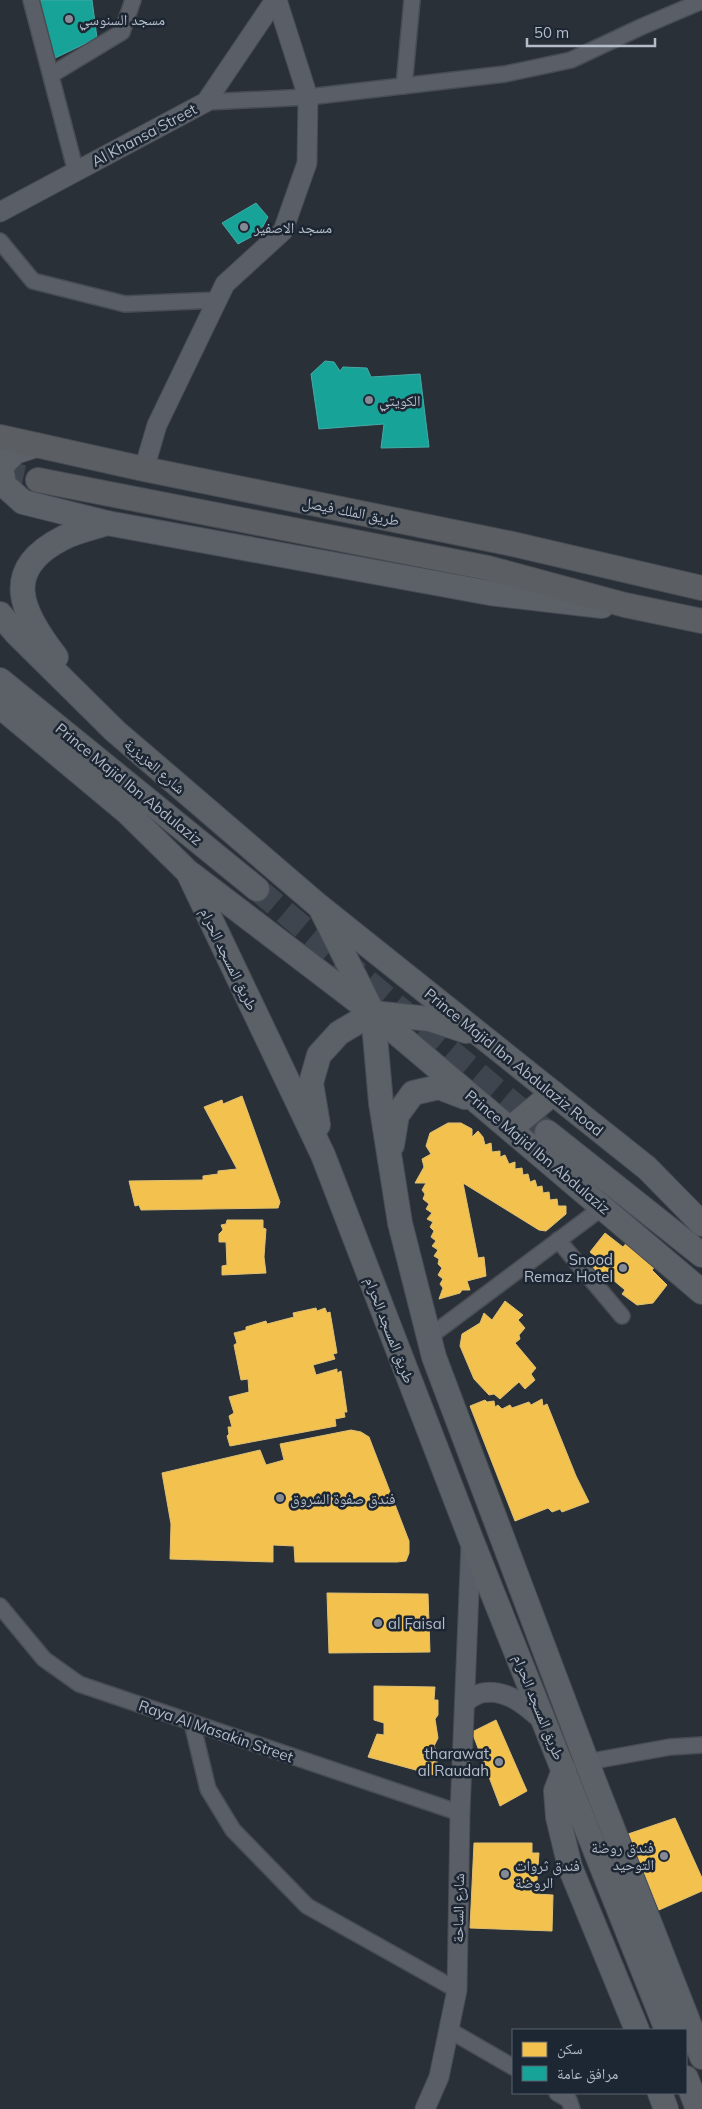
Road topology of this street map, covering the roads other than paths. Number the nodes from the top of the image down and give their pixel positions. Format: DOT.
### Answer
graph roads {
  1 [pos="31,0"];
  2 [pos="133,0"];
  3 [pos="276,0"];
  4 [pos="412,0"];
  5 [pos="702,1"];
  6 [pos="51,75"];
  7 [pos="404,86"];
  8 [pos="308,97"];
  9 [pos="206,102"];
  10 [pos="76,172"];
  11 [pos="0,212"];
  12 [pos="0,242"];
  13 [pos="218,300"];
  14 [pos="0,437"];
  15 [pos="36,445"];
  16 [pos="144,469"];
  17 [pos="38,480"];
  18 [pos="107,523"];
  19 [pos="702,577"];
  20 [pos="660,578"];
  21 [pos="702,588"];
  22 [pos="0,614"];
  23 [pos="669,614"];
  24 [pos="702,621"];
  25 [pos="0,680"];
  26 [pos="0,706"];
  27 [pos="115,731"];
  28 [pos="188,872"];
  29 [pos="257,889"];
  30 [pos="320,906"];
  31 [pos="373,1013"];
  32 [pos="480,1035"];
  33 [pos="553,1093"];
  34 [pos="480,1103"];
  35 [pos="510,1129"];
  36 [pos="547,1132"];
  37 [pos="323,1155"];
  38 [pos="390,1159"];
  39 [pos="603,1207"];
  40 [pos="702,1224"];
  41 [pos="558,1240"];
  42 [pos="702,1255"];
  43 [pos="702,1292"];
  44 [pos="622,1316"];
  45 [pos="429,1337"];
  46 [pos="471,1539"];
  47 [pos="0,1606"];
  48 [pos="464,1702"];
  49 [pos="544,1722"];
  50 [pos="192,1723"];
  51 [pos="702,1745"];
  52 [pos="587,1762"];
  53 [pos="564,1770"];
  54 [pos="460,1813"];
  55 [pos="671,1977"];
  56 [pos="457,1990"];
  57 [pos="637,2029"];
  58 [pos="667,2029"];
  59 [pos="449,2030"];
  60 [pos="702,2046"];
  61 [pos="702,2057"];
  62 [pos="512,2066"];
  63 [pos="687,2081"];
  64 [pos="559,2094"];
  65 [pos="660,2094"];
  66 [pos="425,2109"];
  67 [pos="572,2109"];
  68 [pos="666,2109"];
  69 [pos="698,2109"];
  1 -- 6 [label="street"];
  2 -- 6 [label="street"];
  3 -- 8 [label="street"];
  3 -- 9 [label="street, Al Khansa Street"];
  4 -- 7 [label="street"];
  5 -- 7 [label="street"];
  6 -- 10 [label="street"];
  7 -- 8 [label="street"];
  8 -- 9 [label="street"];
  8 -- 13 [label="street"];
  9 -- 10 [label="street, Al Khansa Street"];
  10 -- 11 [label="street, Al Khansa Street"];
  12 -- 13 [label="street"];
  13 -- 16 [label="street"];
  14 -- 15 [label="highway, طريق الملك فيصل"];
  15 -- 16 [label="highway, طريق الملك فيصل"];
  15 -- 18 [label="main road"];
  16 -- 20 [label="highway, طريق الملك فيصل"];
  17 -- 23 [label="highway, طريق الملك فيصل"];
  18 -- 23 [label="main road"];
  18 -- 27 [label="main road"];
  19 -- 20 [label="street"];
  20 -- 21 [label="highway, طريق الملك فيصل"];
  22 -- 27 [label="main road, شارع العزيزية"];
  23 -- 24 [label="highway, طريق الملك فيصل"];
  25 -- 29 [label="main road, Prince Majid Ibn Abdulaziz"];
  26 -- 28 [label="main road, طريق المسجد الحرام"];
  27 -- 30 [label="main road, شارع العزيزية"];
  28 -- 31 [label="main road, Prince Majid Ibn Abdulaziz"];
  28 -- 37 [label="main road, طريق المسجد الحرام"];
  30 -- 31 [label="main road, طريق المسجد الحرام"];
  30 -- 32 [label="main road, Prince Majid Ibn Abdulaziz Road"];
  31 -- 32 [label="main road"];
  31 -- 34 [label="main road, Prince Majid Ibn Abdulaziz"];
  31 -- 37 [label="main road"];
  31 -- 38 [label="main road, طريق المسجد الحرام"];
  32 -- 33 [label="main road, Prince Majid Ibn Abdulaziz Road"];
  33 -- 35 [label="main road"];
  33 -- 40 [label="main road, Prince Majid Ibn Abdulaziz Road"];
  34 -- 35 [label="main road, Prince Majid Ibn Abdulaziz"];
  34 -- 38 [label="main road"];
  35 -- 39 [label="main road, Prince Majid Ibn Abdulaziz"];
  36 -- 42 [label="main road, Prince Majid Ibn Abdulaziz"];
  37 -- 46 [label="main road, طريق المسجد الحرام"];
  38 -- 45 [label="main road, طريق المسجد الحرام"];
  39 -- 41 [label="street"];
  39 -- 43 [label="main road, Prince Majid Ibn Abdulaziz"];
  41 -- 44 [label="street"];
  41 -- 45 [label="street"];
  45 -- 52 [label="main road, طريق المسجد الحرام"];
  46 -- 48 [label="street, شارع الساحة"];
  46 -- 49 [label="main road, طريق المسجد الحرام"];
  47 -- 50 [label="street, Raya Al Masakin Street"];
  48 -- 49 [label="street"];
  48 -- 54 [label="street, شارع الساحة"];
  49 -- 53 [label="main road, طريق المسجد الحرام"];
  50 -- 54 [label="street, Raya Al Masakin Street"];
  50 -- 56 [label="street"];
  51 -- 52 [label="street"];
  52 -- 55 [label="main road, طريق المسجد الحرام"];
  53 -- 57 [label="main road"];
  53 -- 58 [label="main road, طريق المسجد الحرام"];
  54 -- 56 [label="street, شارع الساحة"];
  55 -- 60 [label="main road"];
  55 -- 61 [label="main road, طريق المسجد الحرام"];
  56 -- 59 [label="street, شارع الساحة"];
  59 -- 62 [label="street"];
  59 -- 66 [label="street, شارع الساحة"];
  63 -- 69 [label="main road"];
  64 -- 67 [label="street"];
  65 -- 68 [label="main road"];
}
